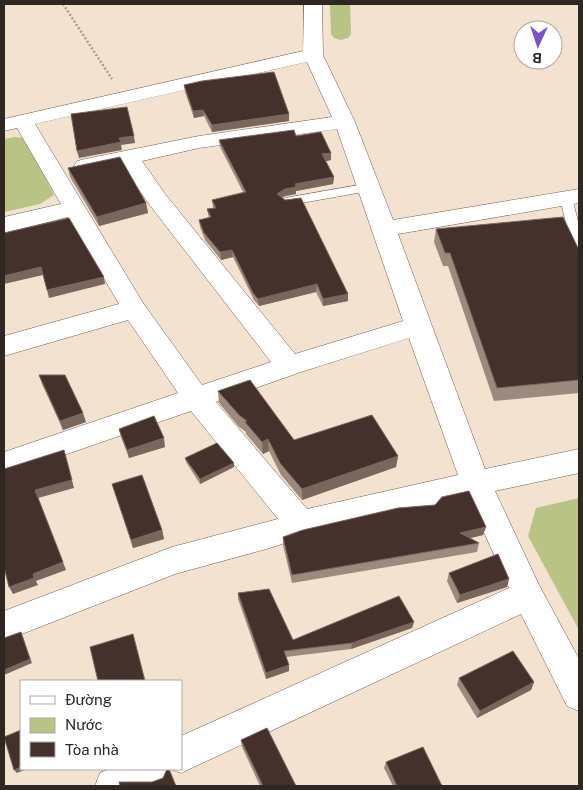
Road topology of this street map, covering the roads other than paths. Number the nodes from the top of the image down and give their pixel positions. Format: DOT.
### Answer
graph roads {
  1 [pos="313,4"];
  2 [pos="313,54"];
  3 [pos="345,122"];
  4 [pos="13,123"];
  5 [pos="128,157"];
  6 [pos="53,172"];
  7 [pos="370,187"];
  8 [pos="573,197"];
  9 [pos="285,202"];
  10 [pos="74,208"];
  11 [pos="4,225"];
  12 [pos="384,229"];
  13 [pos="579,249"];
  14 [pos="134,309"];
  15 [pos="418,326"];
  16 [pos="4,346"];
  17 [pos="289,366"];
  18 [pos="196,398"];
  19 [pos="579,461"];
  20 [pos="4,464"];
  21 [pos="476,483"];
  22 [pos="302,524"];
  23 [pos="528,595"];
  24 [pos="4,626"];
  25 [pos="579,694"];
  26 [pos="182,755"];
  27 [pos="149,770"];
  28 [pos="113,786"];
  1 -- 2 [label="street"];
  2 -- 3 [label="street"];
  2 -- 4 [label="street"];
  3 -- 5 [label="street"];
  3 -- 7 [label="street"];
  4 -- 6 [label="street"];
  5 -- 6 [label="street"];
  5 -- 17 [label="street"];
  6 -- 10 [label="street"];
  7 -- 9 [label="lane"];
  7 -- 12 [label="street"];
  8 -- 12 [label="street"];
  8 -- 13 [label="lane"];
  10 -- 11 [label="street"];
  10 -- 14 [label="street"];
  12 -- 15 [label="street"];
  14 -- 16 [label="street"];
  14 -- 18 [label="street"];
  15 -- 17 [label="street"];
  15 -- 21 [label="street"];
  17 -- 18 [label="street"];
  18 -- 20 [label="street"];
  18 -- 22 [label="street"];
  19 -- 21 [label="street"];
  21 -- 22 [label="street"];
  21 -- 23 [label="street"];
  22 -- 24 [label="street"];
  23 -- 25 [label="street"];
  23 -- 26 [label="street"];
  27 -- 28 [label="street"];
}
